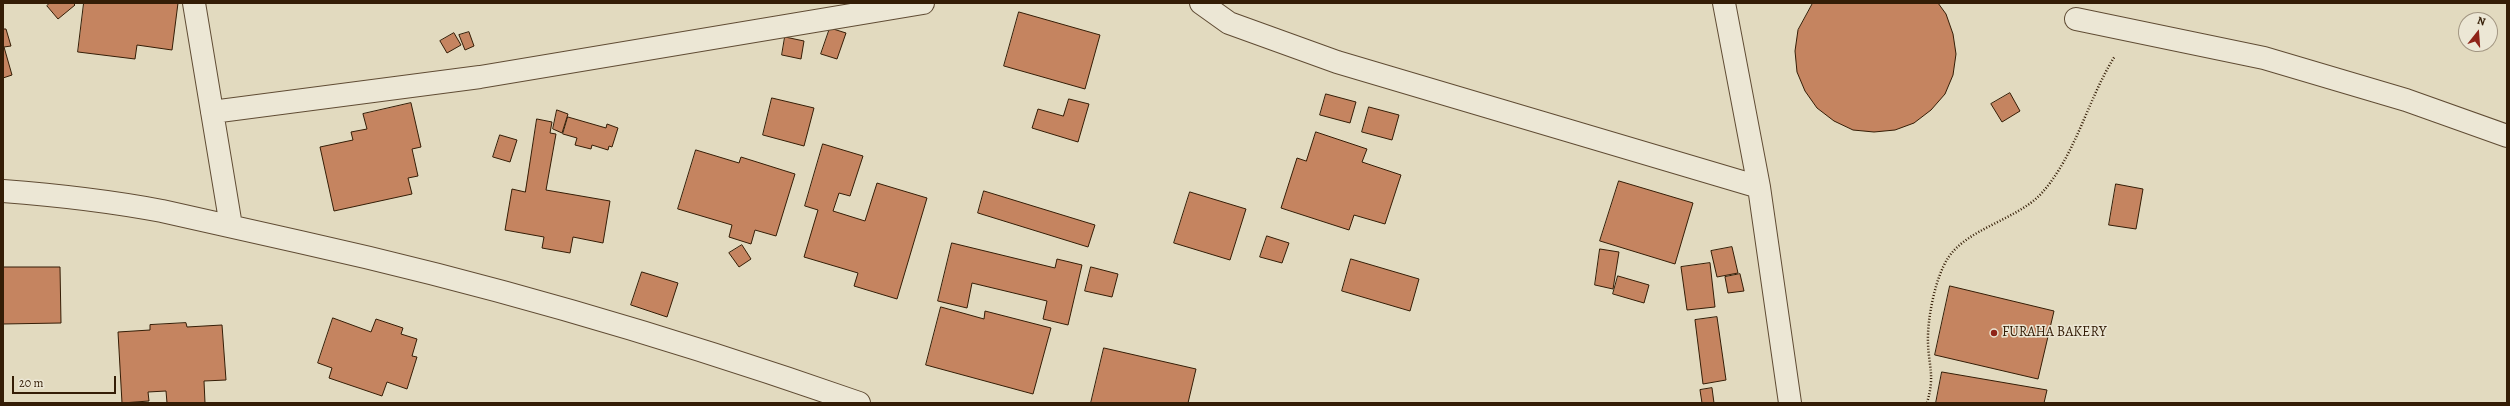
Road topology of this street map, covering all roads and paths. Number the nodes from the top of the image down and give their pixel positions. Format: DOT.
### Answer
graph roads {
  1 [pos="194,3"];
  2 [pos="923,3"];
  3 [pos="1201,3"];
  4 [pos="1724,3"];
  5 [pos="2076,19"];
  6 [pos="2136,32"];
  7 [pos="212,112"];
  8 [pos="2507,136"];
  9 [pos="1759,187"];
  10 [pos="3,191"];
  11 [pos="231,226"];
  12 [pos="859,403"];
  13 [pos="1790,403"];
  14 [pos="1927,403"];
  1 -- 7 [label="street"];
  2 -- 7 [label="street"];
  3 -- 9 [label="street"];
  4 -- 9 [label="street"];
  5 -- 6 [label="street"];
  6 -- 8 [label="street"];
  6 -- 14 [label="path"];
  7 -- 11 [label="street"];
  9 -- 13 [label="street"];
  10 -- 11 [label="street"];
  11 -- 12 [label="street"];
}
